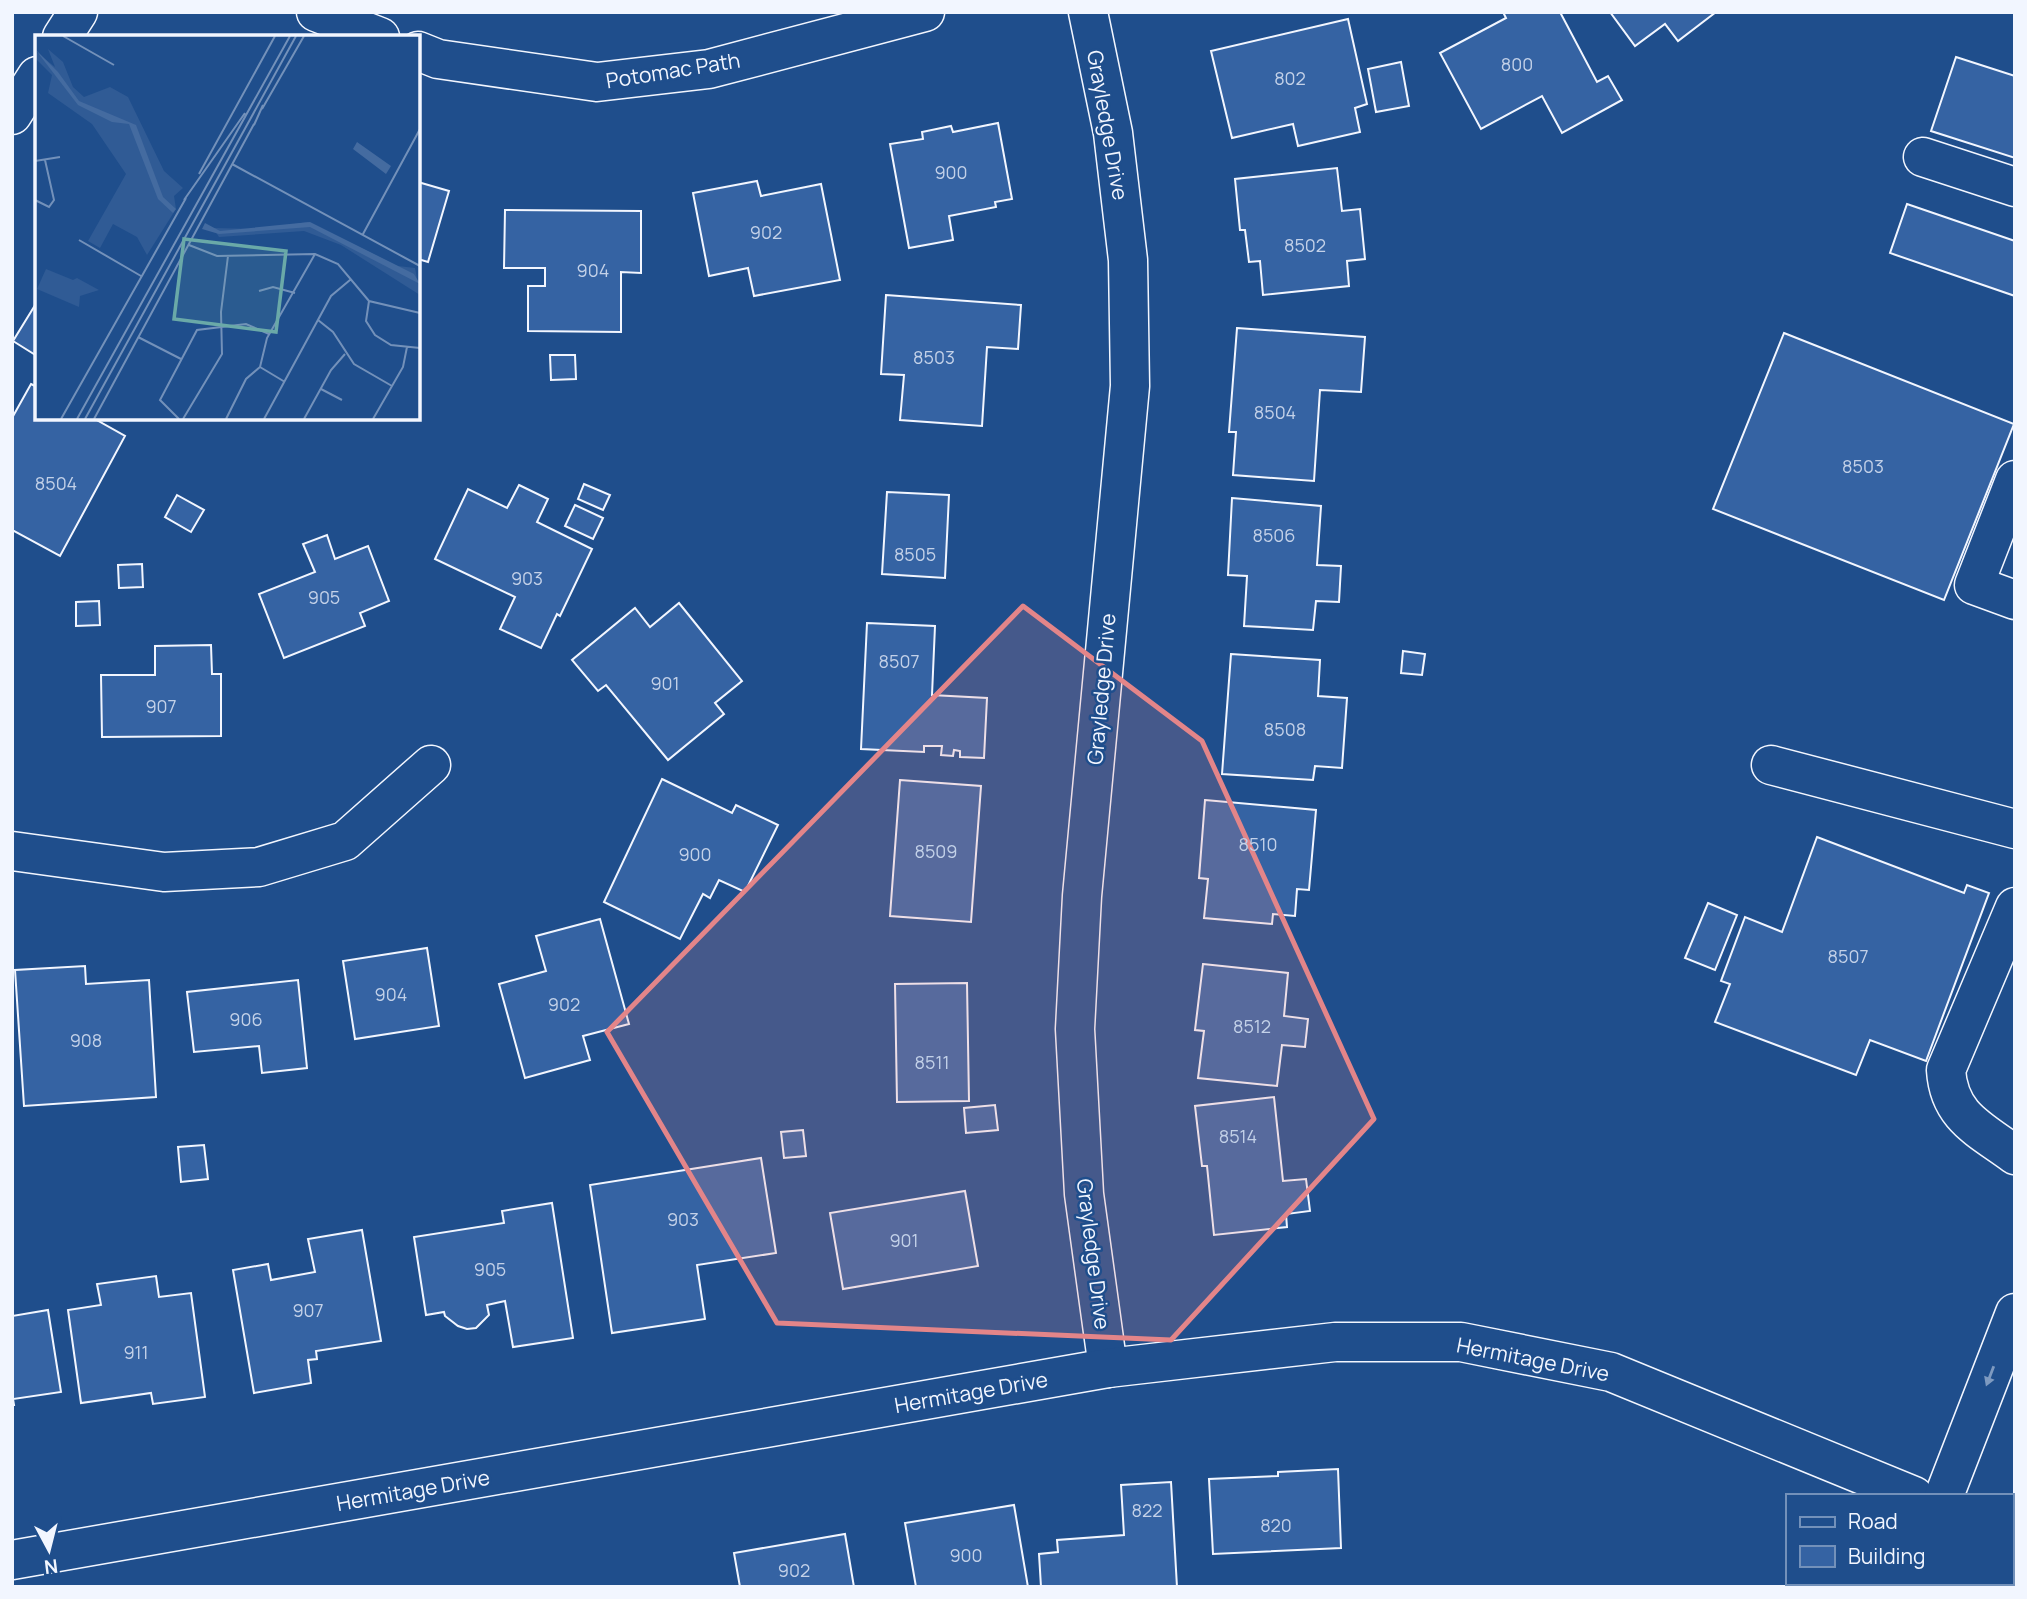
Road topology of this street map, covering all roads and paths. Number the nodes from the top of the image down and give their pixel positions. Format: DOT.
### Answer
graph roads {
  1 [pos="78,12"];
  2 [pos="316,12"];
  3 [pos="925,12"];
  4 [pos="1088,12"];
  5 [pos="63,35"];
  6 [pos="375,35"];
  7 [pos="420,52"];
  8 [pos="35,79"];
  9 [pos="12,115"];
  10 [pos="1923,157"];
  11 [pos="2015,187"];
  12 [pos="2015,480"];
  13 [pos="2015,600"];
  14 [pos="432,765"];
  15 [pos="1771,765"];
  16 [pos="2015,830"];
  17 [pos="12,851"];
  18 [pos="2015,908"];
  19 [pos="2015,1155"];
  20 [pos="2015,1313"];
  21 [pos="1108,1368"];
  22 [pos="1909,1494"];
  23 [pos="1945,1494"];
  24 [pos="12,1560"];
  1 -- 5 [label="main road"];
  2 -- 6 [label="main road"];
  3 -- 7 [label="main road, Potomac Path"];
  4 -- 21 [label="main road, Grayledge Drive"];
  8 -- 9 [label="main road"];
  10 -- 11 [label="main road"];
  12 -- 13 [label="main road"];
  14 -- 17 [label="main road"];
  15 -- 16 [label="main road"];
  18 -- 19 [label="main road"];
  20 -- 23 [label="main road, one-way"];
  21 -- 22 [label="main road, Hermitage Drive"];
  21 -- 24 [label="main road, Hermitage Drive"];
}
